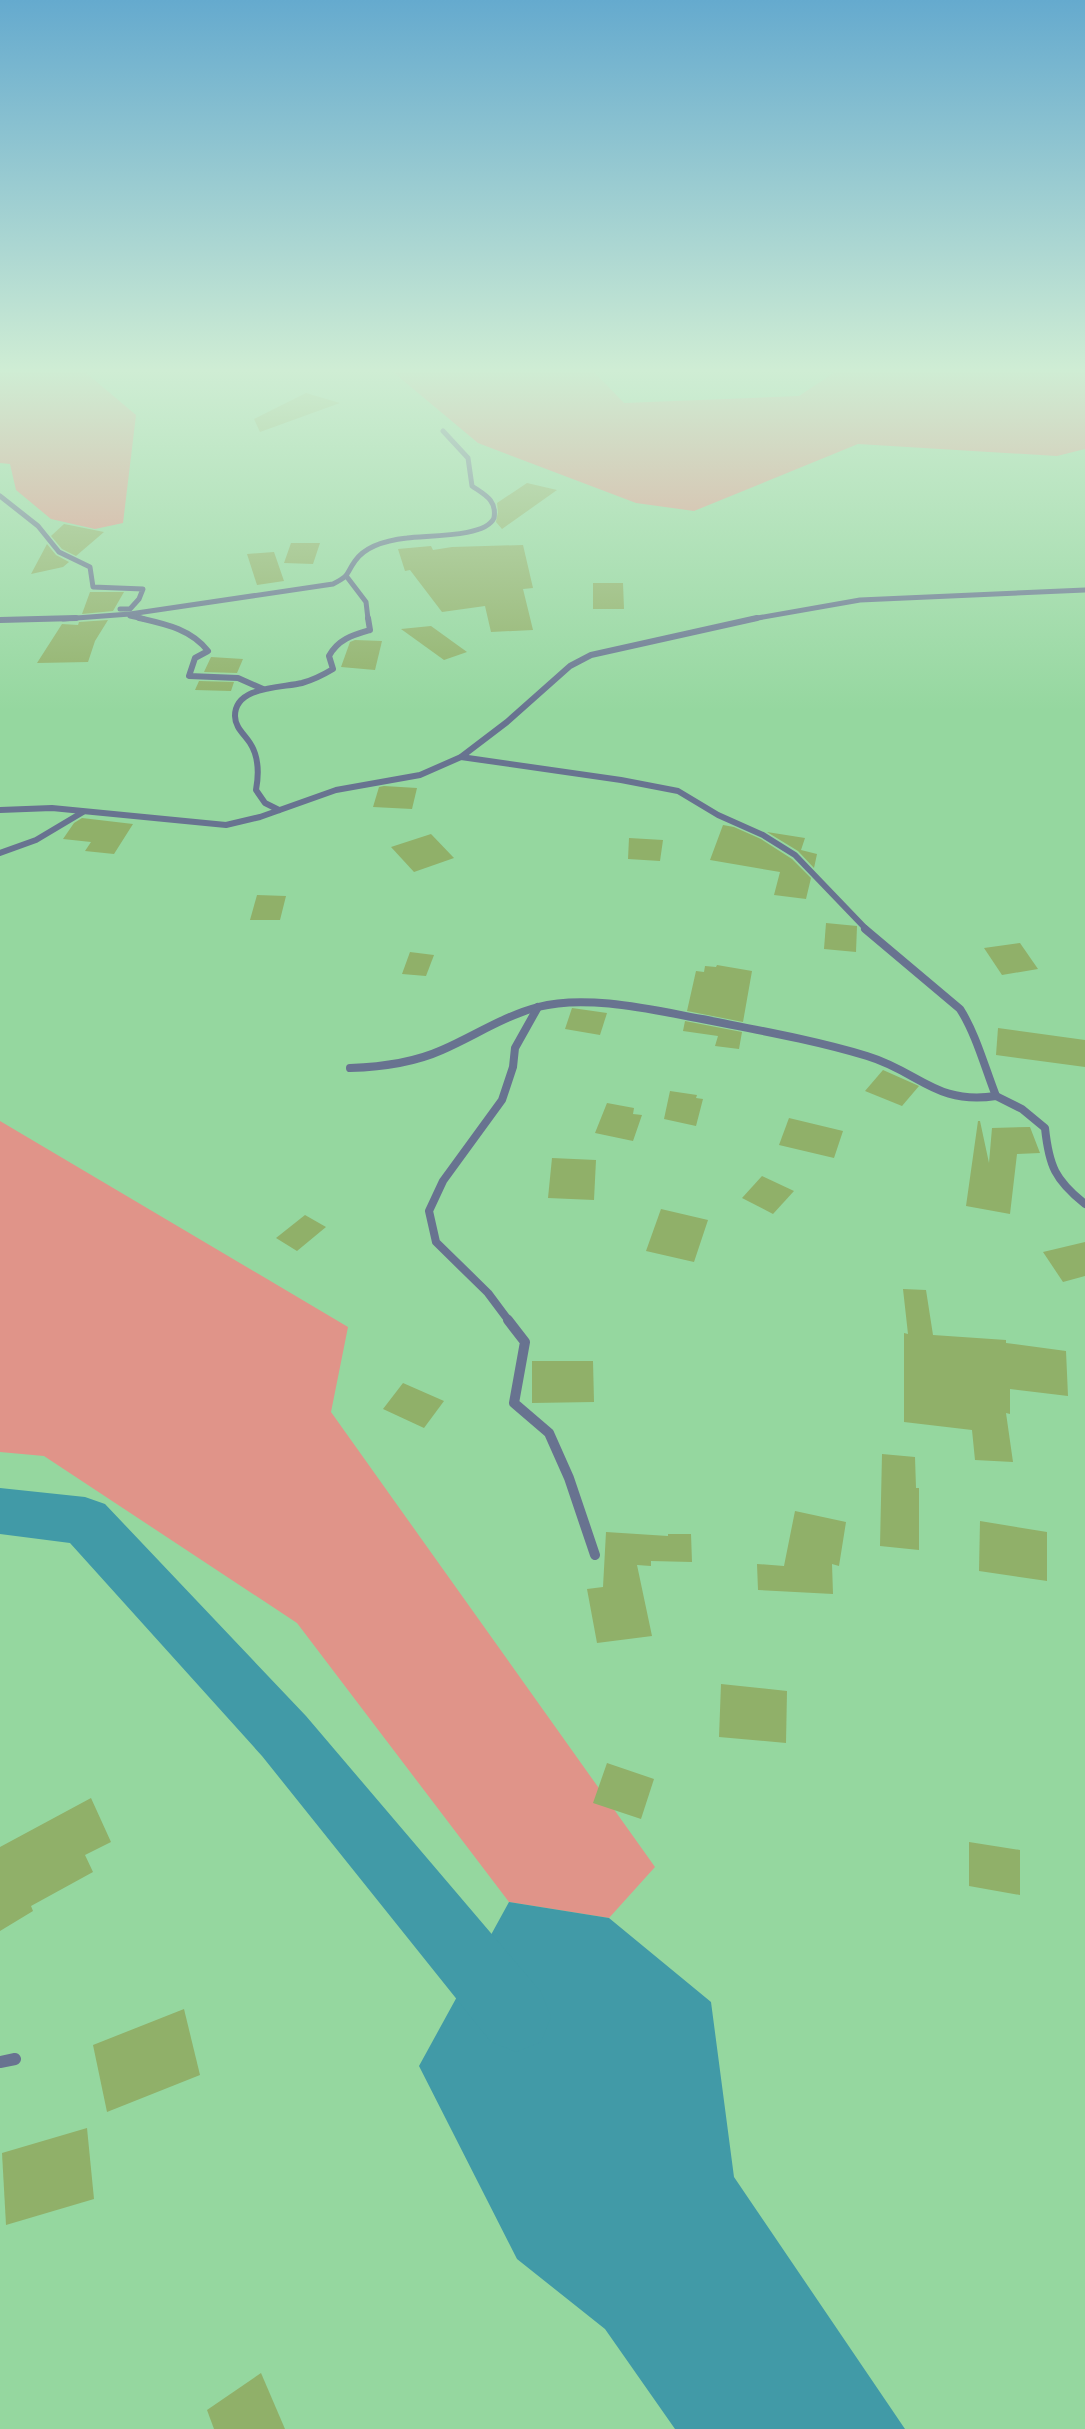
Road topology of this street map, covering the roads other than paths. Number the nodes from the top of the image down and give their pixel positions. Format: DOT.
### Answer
graph roads {
  1 [pos="472,485"];
  2 [pos="0,496"];
  3 [pos="347,578"];
  4 [pos="1085,590"];
  5 [pos="120,614"];
  6 [pos="0,620"];
  7 [pos="263,689"];
  8 [pos="461,757"];
  9 [pos="0,810"];
  10 [pos="279,810"];
  11 [pos="83,812"];
  12 [pos="0,853"];
  13 [pos="538,1007"];
  14 [pos="350,1068"];
  15 [pos="996,1096"];
  16 [pos="1085,1204"];
  17 [pos="596,1555"];
  18 [pos="14,2059"];
  19 [pos="0,2062"];
  1 -- 3 [label="street"];
  2 -- 5 [label="street"];
  3 -- 5 [label="street"];
  3 -- 7 [label="street"];
  4 -- 8 [label="street"];
  5 -- 6 [label="street"];
  5 -- 7 [label="street"];
  7 -- 10 [label="street"];
  8 -- 10 [label="street"];
  8 -- 15 [label="street"];
  9 -- 11 [label="street"];
  10 -- 11 [label="street"];
  11 -- 12 [label="street"];
  13 -- 14 [label="street"];
  13 -- 15 [label="street"];
  13 -- 17 [label="street"];
  15 -- 16 [label="street"];
  18 -- 19 [label="street"];
}
